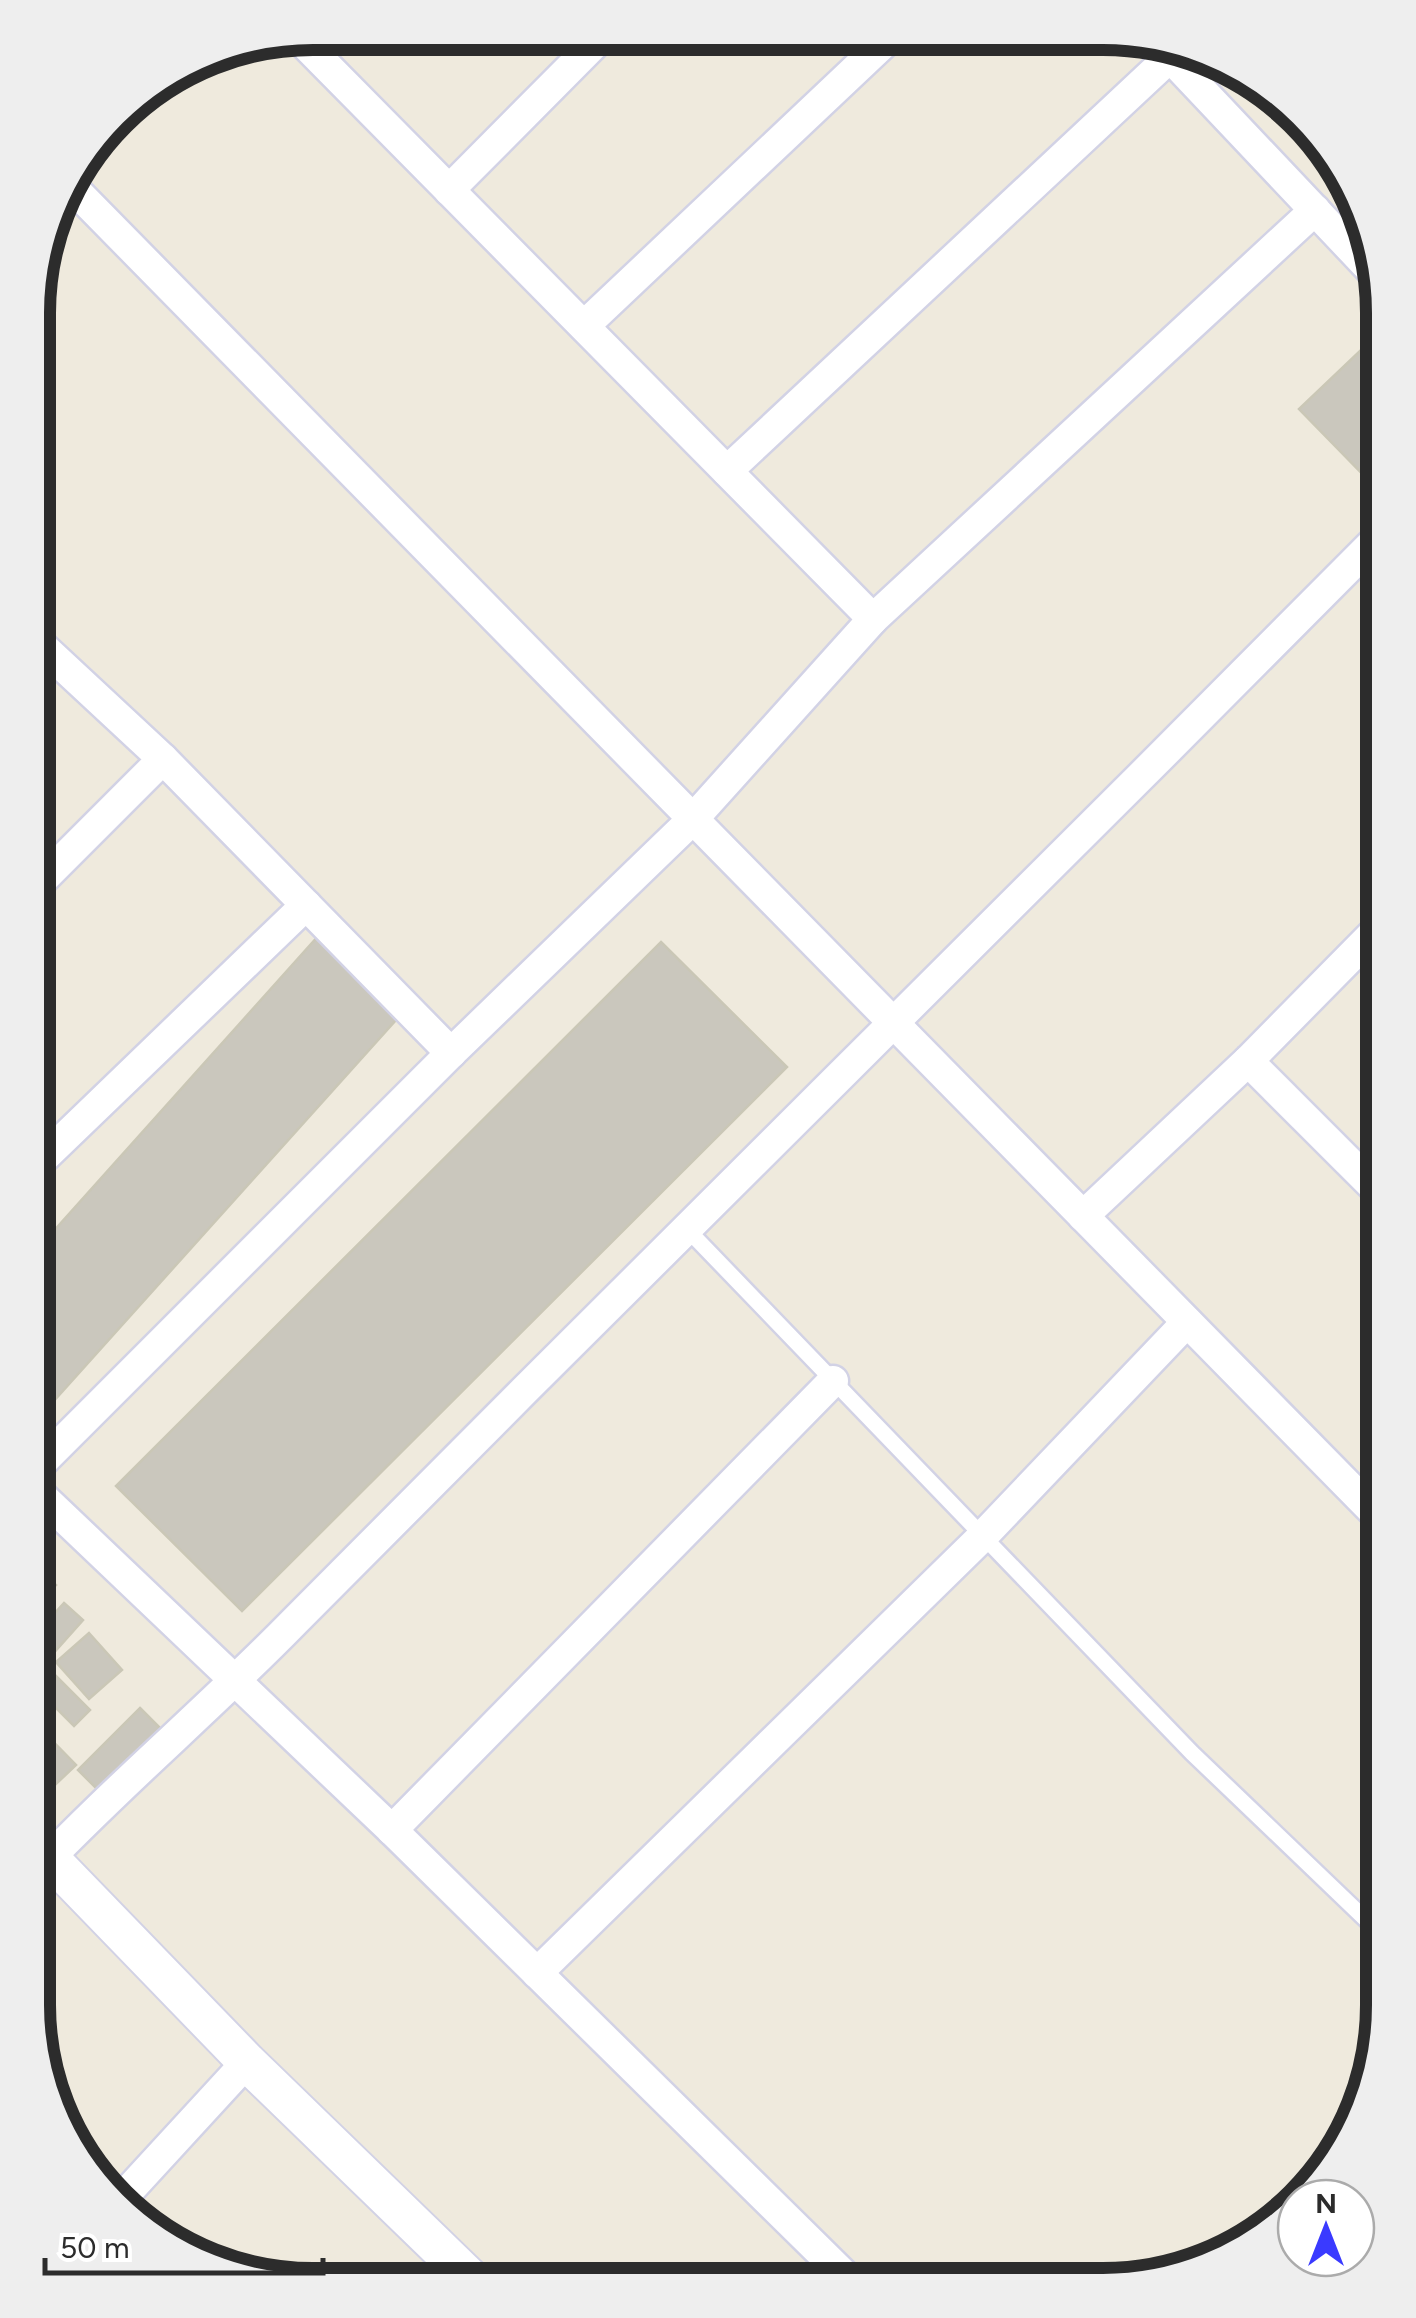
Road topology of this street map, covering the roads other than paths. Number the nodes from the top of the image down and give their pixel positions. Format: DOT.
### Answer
graph roads {
  1 [pos="311,50"];
  2 [pos="588,50"];
  3 [pos="876,50"];
  4 [pos="1153,55"];
  5 [pos="1172,59"];
  6 [pos="449,190"];
  7 [pos="79,194"];
  8 [pos="1315,210"];
  9 [pos="1360,258"];
  10 [pos="584,326"];
  11 [pos="727,471"];
  12 [pos="1366,552"];
  13 [pos="873,619"];
  14 [pos="50,653"];
  15 [pos="163,760"];
  16 [pos="693,819"];
  17 [pos="50,872"];
  18 [pos="306,905"];
  19 [pos="1366,941"];
  20 [pos="896,1025"];
  21 [pos="451,1052"];
  22 [pos="1248,1060"];
  23 [pos="50,1153"];
  24 [pos="1365,1178"];
  25 [pos="1083,1216"];
  26 [pos="685,1227"];
  27 [pos="1187,1322"];
  28 [pos="833,1381"];
  29 [pos="50,1454"];
  30 [pos="1365,1503"];
  31 [pos="50,1504"];
  32 [pos="982,1537"];
  33 [pos="236,1681"];
  34 [pos="392,1830"];
  35 [pos="50,1847"];
  36 [pos="50,1868"];
  37 [pos="1365,1919"];
  38 [pos="537,1973"];
  39 [pos="246,2062"];
  40 [pos="127,2191"];
  41 [pos="459,2268"];
  42 [pos="837,2268"];
  1 -- 6 [label="street"];
  2 -- 6 [label="street"];
  3 -- 10 [label="street"];
  4 -- 11 [label="street"];
  5 -- 8 [label="street"];
  6 -- 10 [label="street"];
  7 -- 16 [label="street"];
  8 -- 9 [label="street"];
  8 -- 13 [label="street"];
  10 -- 11 [label="street"];
  11 -- 13 [label="street"];
  12 -- 20 [label="street"];
  13 -- 16 [label="street"];
  14 -- 15 [label="street"];
  15 -- 17 [label="street"];
  15 -- 18 [label="street"];
  16 -- 20 [label="street"];
  16 -- 21 [label="street"];
  18 -- 21 [label="street"];
  18 -- 23 [label="street"];
  19 -- 22 [label="street"];
  20 -- 25 [label="street"];
  20 -- 26 [label="street"];
  21 -- 29 [label="street"];
  22 -- 24 [label="street"];
  22 -- 25 [label="street"];
  25 -- 27 [label="street"];
  26 -- 28 [label="lane"];
  26 -- 33 [label="street"];
  27 -- 30 [label="street"];
  27 -- 32 [label="street"];
  28 -- 32 [label="lane"];
  28 -- 34 [label="street"];
  31 -- 33 [label="street"];
  32 -- 37 [label="lane"];
  32 -- 38 [label="street"];
  33 -- 34 [label="street"];
  33 -- 35 [label="street"];
  34 -- 38 [label="street"];
  36 -- 39 [label="street"];
  38 -- 42 [label="street"];
  39 -- 40 [label="street"];
  39 -- 41 [label="street"];
}
